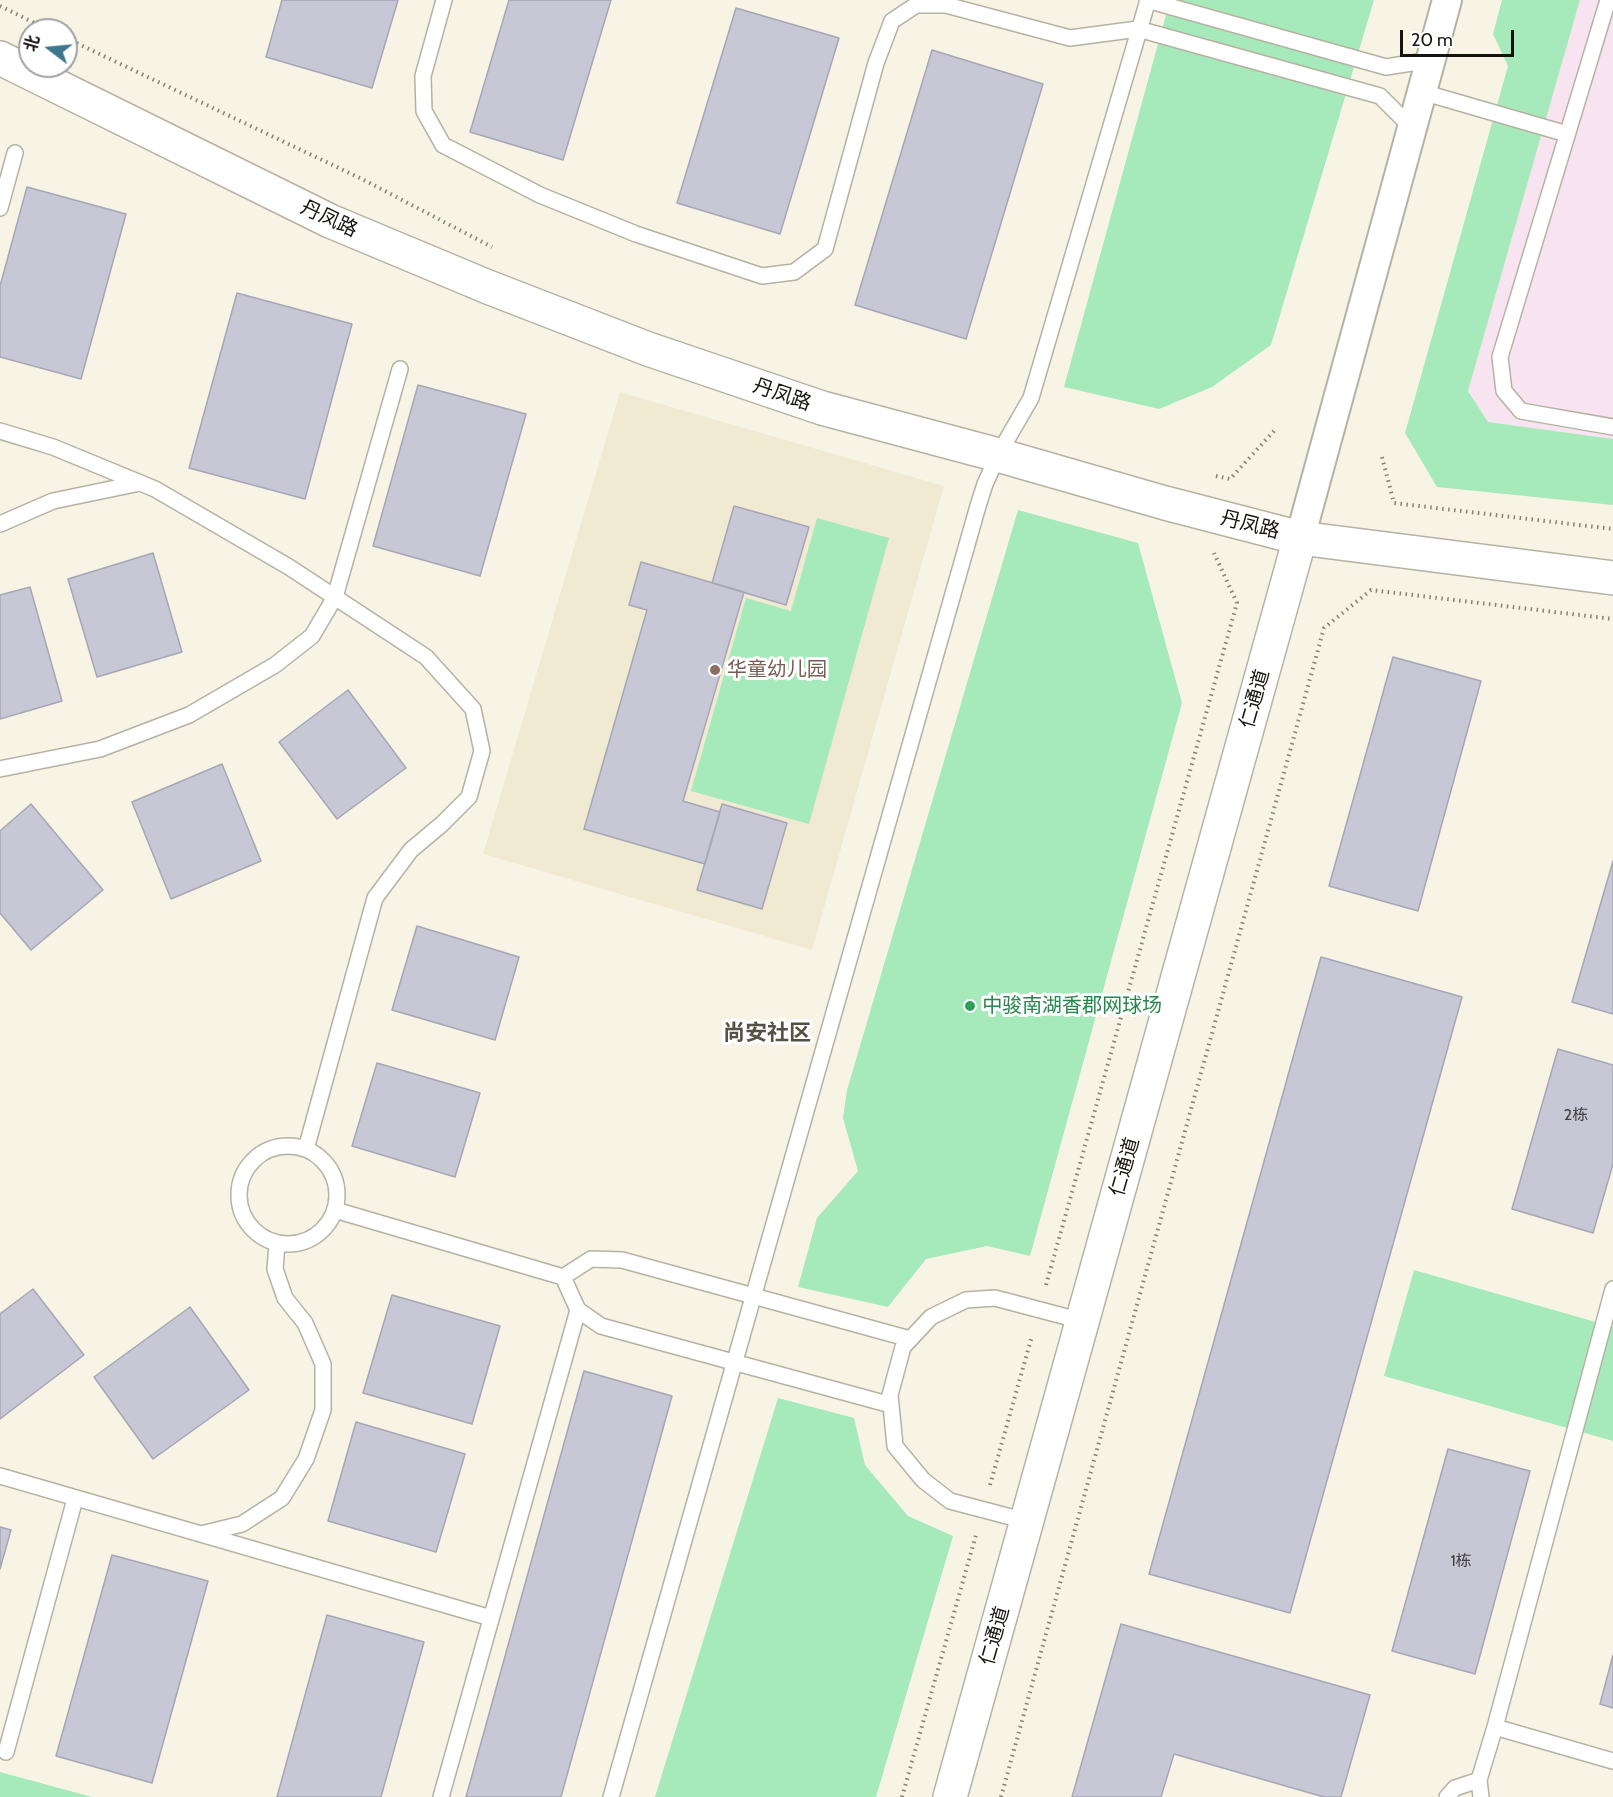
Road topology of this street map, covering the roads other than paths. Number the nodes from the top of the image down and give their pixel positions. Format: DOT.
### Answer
graph roads {
  1 [pos="444,0"];
  2 [pos="1147,0"];
  3 [pos="1447,0"];
  4 [pos="1608,0"];
  5 [pos="1138,28"];
  6 [pos="0,58"];
  7 [pos="1431,60"];
  8 [pos="1422,92"];
  9 [pos="1412,128"];
  10 [pos="1567,134"];
  11 [pos="15,153"];
  12 [pos="0,208"];
  13 [pos="400,369"];
  14 [pos="1613,427"];
  15 [pos="0,431"];
  16 [pos="998,455"];
  17 [pos="141,483"];
  18 [pos="0,524"];
  19 [pos="1300,538"];
  20 [pos="1613,578"];
  21 [pos="335,597"];
  22 [pos="0,769"];
  23 [pos="306,1149"];
  24 [pos="335,1210"];
  25 [pos="277,1244"];
  26 [pos="563,1277"];
  27 [pos="1613,1289"];
  28 [pos="753,1296"];
  29 [pos="578,1310"];
  30 [pos="1082,1321"];
  31 [pos="910,1339"];
  32 [pos="734,1362"];
  33 [pos="891,1405"];
  34 [pos="0,1476"];
  35 [pos="75,1499"];
  36 [pos="1026,1521"];
  37 [pos="201,1534"];
  38 [pos="491,1618"];
  39 [pos="1495,1726"];
  40 [pos="6,1752"];
  41 [pos="1613,1761"];
  42 [pos="1479,1780"];
  43 [pos="441,1797"];
  44 [pos="610,1797"];
  45 [pos="950,1797"];
  46 [pos="1447,1797"];
  47 [pos="1481,1797"];
  1 -- 5 [label="lane"];
  2 -- 5 [label="lane"];
  2 -- 7 [label="lane"];
  3 -- 7 [label="street"];
  4 -- 10 [label="lane"];
  5 -- 9 [label="lane"];
  5 -- 16 [label="lane"];
  6 -- 16 [label="main road, 丹凤路"];
  7 -- 8 [label="street"];
  8 -- 9 [label="street"];
  8 -- 10 [label="lane"];
  9 -- 19 [label="street"];
  10 -- 14 [label="lane"];
  11 -- 12 [label="lane"];
  13 -- 21 [label="lane"];
  15 -- 17 [label="lane"];
  16 -- 19 [label="main road, 丹凤路"];
  16 -- 28 [label="lane"];
  17 -- 18 [label="lane"];
  17 -- 21 [label="lane"];
  19 -- 20 [label="main road, 丹凤路"];
  19 -- 30 [label="main road, 仁通道"];
  21 -- 22 [label="lane"];
  21 -- 23 [label="lane"];
  23 -- 24 [label="lane"];
  23 -- 25 [label="lane"];
  24 -- 25 [label="lane"];
  24 -- 26 [label="lane"];
  25 -- 37 [label="lane"];
  26 -- 28 [label="lane"];
  26 -- 29 [label="lane"];
  27 -- 39 [label="lane"];
  28 -- 31 [label="lane"];
  28 -- 32 [label="lane"];
  29 -- 32 [label="lane"];
  29 -- 38 [label="lane"];
  30 -- 31 [label="lane"];
  30 -- 36 [label="main road, 仁通道"];
  31 -- 33 [label="lane"];
  32 -- 33 [label="lane"];
  32 -- 44 [label="lane"];
  33 -- 36 [label="lane"];
  34 -- 35 [label="lane"];
  35 -- 37 [label="lane"];
  35 -- 40 [label="lane"];
  36 -- 45 [label="main road, 仁通道"];
  37 -- 38 [label="lane"];
  38 -- 43 [label="lane"];
  39 -- 41 [label="lane"];
  39 -- 42 [label="lane"];
  42 -- 46 [label="lane"];
  42 -- 47 [label="lane"];
}
